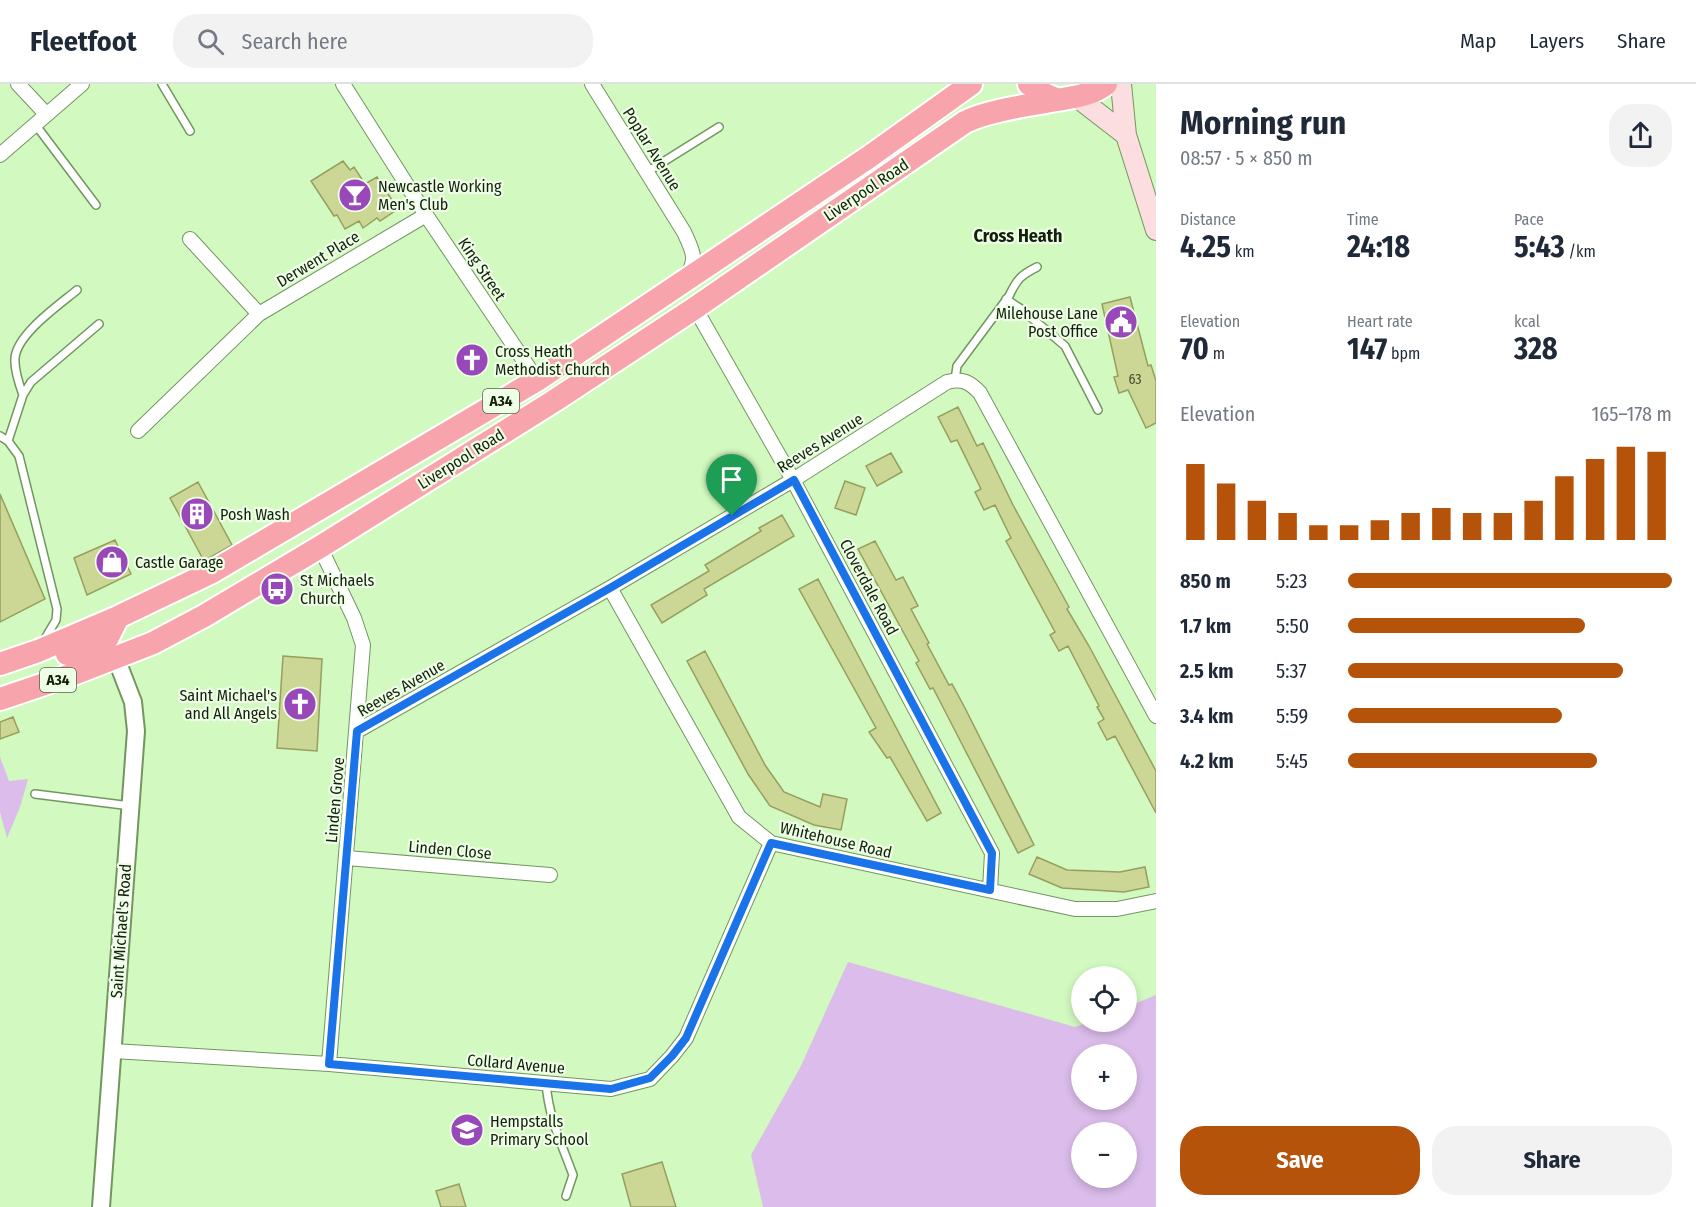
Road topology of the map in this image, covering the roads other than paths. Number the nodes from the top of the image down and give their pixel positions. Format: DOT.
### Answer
graph roads {
  1 [pos="18,84"];
  2 [pos="82,84"];
  3 [pos="162,84"];
  4 [pos="343,84"];
  5 [pos="592,84"];
  6 [pos="971,84"];
  7 [pos="1029,84"];
  8 [pos="1106,84"];
  9 [pos="1121,84"];
  10 [pos="1068,99"];
  11 [pos="46,114"];
  12 [pos="35,124"];
  13 [pos="719,127"];
  14 [pos="190,131"];
  15 [pos="1126,135"];
  16 [pos="0,155"];
  17 [pos="647,172"];
  18 [pos="96,205"];
  19 [pos="426,215"];
  20 [pos="1156,230"];
  21 [pos="190,239"];
  22 [pos="1037,267"];
  23 [pos="684,282"];
  24 [pos="77,290"];
  25 [pos="1006,299"];
  26 [pos="695,308"];
  27 [pos="259,314"];
  28 [pos="99,324"];
  29 [pos="537,380"];
  30 [pos="955,380"];
  31 [pos="23,395"];
  32 [pos="1098,410"];
  33 [pos="138,431"];
  34 [pos="0,436"];
  35 [pos="8,441"];
  36 [pos="794,480"];
  37 [pos="320,547"];
  38 [pos="610,588"];
  39 [pos="118,617"];
  40 [pos="112,649"];
  41 [pos="38,651"];
  42 [pos="0,664"];
  43 [pos="0,677"];
  44 [pos="0,699"];
  45 [pos="1156,716"];
  46 [pos="357,731"];
  47 [pos="35,794"];
  48 [pos="131,806"];
  49 [pos="771,843"];
  50 [pos="347,858"];
  51 [pos="550,875"];
  52 [pos="990,890"];
  53 [pos="1156,901"];
  54 [pos="113,1051"];
  55 [pos="329,1064"];
  56 [pos="546,1083"];
  57 [pos="566,1196"];
  58 [pos="101,1207"];
  1 -- 11 [label="street"];
  2 -- 11 [label="street"];
  3 -- 14 [label="lane"];
  4 -- 19 [label="street, King Street"];
  5 -- 17 [label="street, Poplar Avenue"];
  6 -- 23 [label="highway, Liverpool Road / A34"];
  7 -- 10 [label="highway"];
  8 -- 10 [label="highway, Liverpool Road"];
  9 -- 15 [label="main road"];
  10 -- 15 [label="main road"];
  10 -- 26 [label="highway, Liverpool Road / A34"];
  11 -- 12 [label="street"];
  12 -- 16 [label="street"];
  12 -- 18 [label="lane"];
  13 -- 17 [label="lane"];
  15 -- 20 [label="main road"];
  17 -- 23 [label="street, Poplar Avenue"];
  19 -- 27 [label="street, Derwent Place"];
  19 -- 29 [label="street, King Street"];
  21 -- 27 [label="street"];
  22 -- 25 [label="lane"];
  23 -- 29 [label="highway, Liverpool Road / A34"];
  24 -- 31 [label="lane"];
  25 -- 30 [label="lane"];
  25 -- 32 [label="lane"];
  26 -- 36 [label="street, Cloverdale Road"];
  26 -- 37 [label="highway, Liverpool Road / A34"];
  27 -- 33 [label="street, Derwent Place"];
  28 -- 31 [label="lane"];
  29 -- 39 [label="highway, Liverpool Road / A34"];
  30 -- 36 [label="street, Reeves Avenue"];
  30 -- 45 [label="street"];
  31 -- 35 [label="lane"];
  34 -- 35 [label="lane"];
  35 -- 41 [label="lane"];
  36 -- 38 [label="street, Reeves Avenue"];
  36 -- 52 [label="street, Cloverdale Road"];
  37 -- 40 [label="highway, Liverpool Road / A34"];
  37 -- 46 [label="street, Linden Grove"];
  38 -- 46 [label="street, Reeves Avenue"];
  38 -- 49 [label="street, Whitehouse Road"];
  39 -- 40 [label="highway"];
  39 -- 41 [label="highway, Liverpool Road / A34"];
  40 -- 43 [label="highway, A34"];
  40 -- 44 [label="highway, Liverpool Road / A34"];
  40 -- 48 [label="street, Saint Michael's Road"];
  41 -- 42 [label="highway, Liverpool Road / A34"];
  46 -- 50 [label="street, Linden Grove"];
  47 -- 48 [label="lane"];
  48 -- 54 [label="street, Saint Michael's Road"];
  49 -- 52 [label="street, Whitehouse Road"];
  49 -- 56 [label="street, Collard Avenue"];
  50 -- 51 [label="street, Linden Close"];
  50 -- 55 [label="street, Linden Grove"];
  52 -- 53 [label="street, Whitehouse Road"];
  54 -- 55 [label="street, Collard Avenue"];
  54 -- 58 [label="street, Saint Michael's Road"];
  55 -- 56 [label="street, Collard Avenue"];
  56 -- 57 [label="lane"];
}
